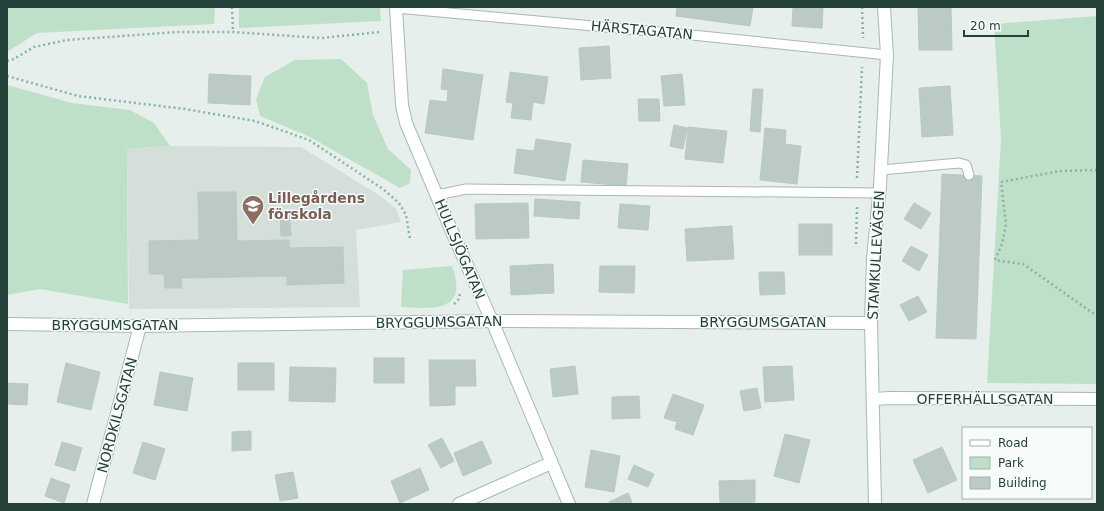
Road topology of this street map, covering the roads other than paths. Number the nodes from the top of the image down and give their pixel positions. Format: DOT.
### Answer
graph roads {
  1 [pos="884,7"];
  2 [pos="396,8"];
  3 [pos="887,55"];
  4 [pos="881,170"];
  5 [pos="969,175"];
  6 [pos="879,193"];
  7 [pos="437,195"];
  8 [pos="492,321"];
  9 [pos="871,323"];
  10 [pos="7,324"];
  11 [pos="140,326"];
  12 [pos="874,399"];
  13 [pos="1097,399"];
  14 [pos="551,463"];
  15 [pos="93,504"];
  16 [pos="460,504"];
  17 [pos="569,504"];
  18 [pos="875,504"];
  1 -- 3 [label="street, STAMKULLEVÄGEN"];
  2 -- 3 [label="lane, HÄRSTAGATAN"];
  2 -- 7 [label="street, HULLSJÖGATAN"];
  3 -- 4 [label="street, STAMKULLEVÄGEN"];
  4 -- 5 [label="lane"];
  4 -- 6 [label="street, STAMKULLEVÄGEN"];
  6 -- 7 [label="lane"];
  6 -- 9 [label="street, STAMKULLEVÄGEN"];
  7 -- 8 [label="street, HULLSJÖGATAN"];
  8 -- 9 [label="street, BRYGGUMSGATAN"];
  8 -- 11 [label="street, BRYGGUMSGATAN"];
  8 -- 14 [label="street, HULLSJÖGATAN"];
  9 -- 12 [label="street, STAMKULLEVÄGEN"];
  10 -- 11 [label="street, BRYGGUMSGATAN"];
  11 -- 15 [label="street, NORDKILSGATAN"];
  12 -- 13 [label="street, OFFERHÄLLSGATAN"];
  12 -- 18 [label="street, STAMKULLEVÄGEN"];
  14 -- 16 [label="street"];
  14 -- 17 [label="street, HULLSJÖGATAN"];
}
